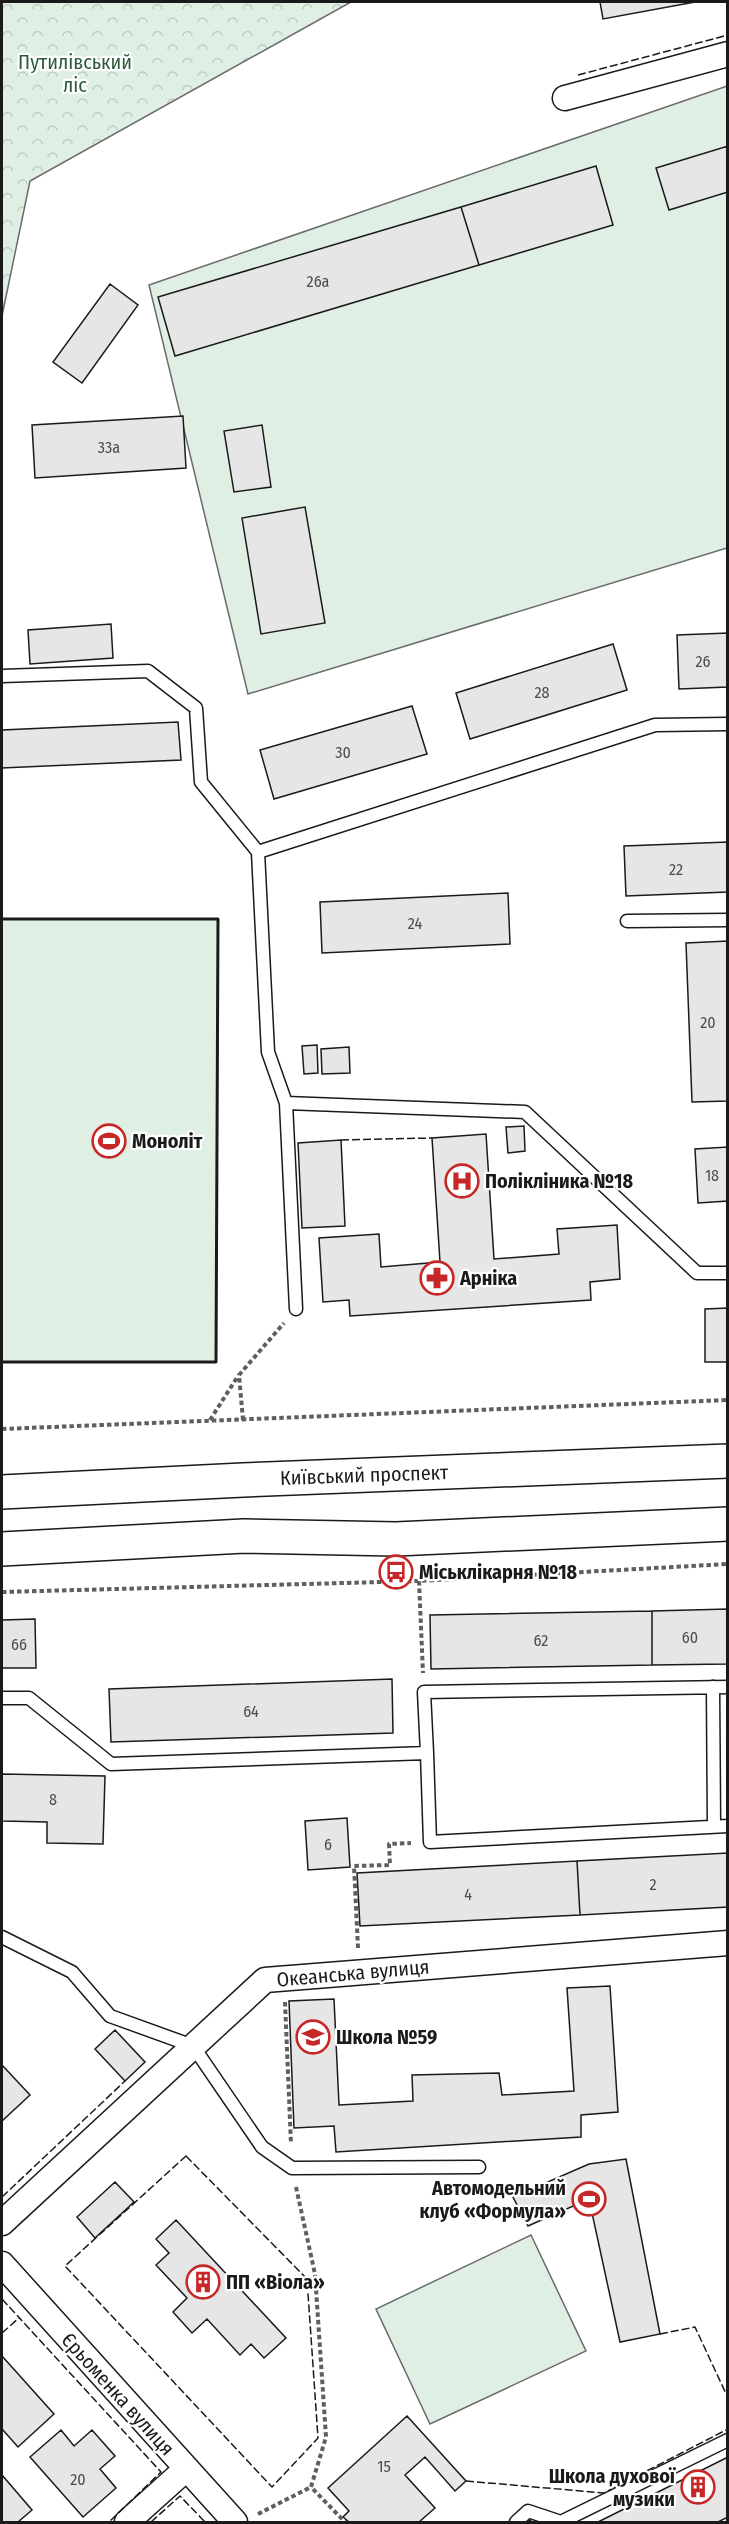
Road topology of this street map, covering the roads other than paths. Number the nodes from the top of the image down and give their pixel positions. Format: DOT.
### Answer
graph roads {
  1 [pos="728,54"];
  2 [pos="565,98"];
  3 [pos="2,676"];
  4 [pos="728,724"];
  5 [pos="258,852"];
  6 [pos="728,920"];
  7 [pos="627,921"];
  8 [pos="286,1103"];
  9 [pos="728,1273"];
  10 [pos="296,1309"];
  11 [pos="728,1461"];
  12 [pos="2,1492"];
  13 [pos="728,1524"];
  14 [pos="2,1549"];
  15 [pos="728,1687"];
  16 [pos="713,1688"];
  17 [pos="2,1698"];
  18 [pos="427,1753"];
  19 [pos="714,1826"];
  20 [pos="728,1826"];
  21 [pos="2,1937"];
  22 [pos="728,1943"];
  23 [pos="193,2046"];
  24 [pos="479,2167"];
  25 [pos="2,2223"];
  26 [pos="2,2264"];
  27 [pos="728,2440"];
  28 [pos="186,2469"];
  29 [pos="243,2520"];
  30 [pos="561,2522"];
  31 [pos="127,2523"];
  32 [pos="516,2523"];
  1 -- 2 [label="street"];
  3 -- 5 [label="lane"];
  4 -- 5 [label="lane"];
  5 -- 8 [label="lane"];
  6 -- 7 [label="lane"];
  8 -- 9 [label="lane"];
  8 -- 10 [label="lane"];
  11 -- 12 [label="main road, Київський проспект"];
  13 -- 14 [label="main road"];
  15 -- 16 [label="lane"];
  16 -- 18 [label="lane"];
  16 -- 19 [label="lane"];
  17 -- 18 [label="lane"];
  18 -- 19 [label="lane"];
  19 -- 20 [label="lane"];
  21 -- 23 [label="lane"];
  22 -- 23 [label="street, Океанська вулиця"];
  23 -- 24 [label="lane"];
  23 -- 25 [label="street, Океанська вулиця"];
  26 -- 28 [label="street, Єрьоменка вулиця"];
  27 -- 30 [label="lane"];
  28 -- 29 [label="street, Єрьоменка вулиця"];
  28 -- 31 [label="street"];
  30 -- 32 [label="lane"];
}
